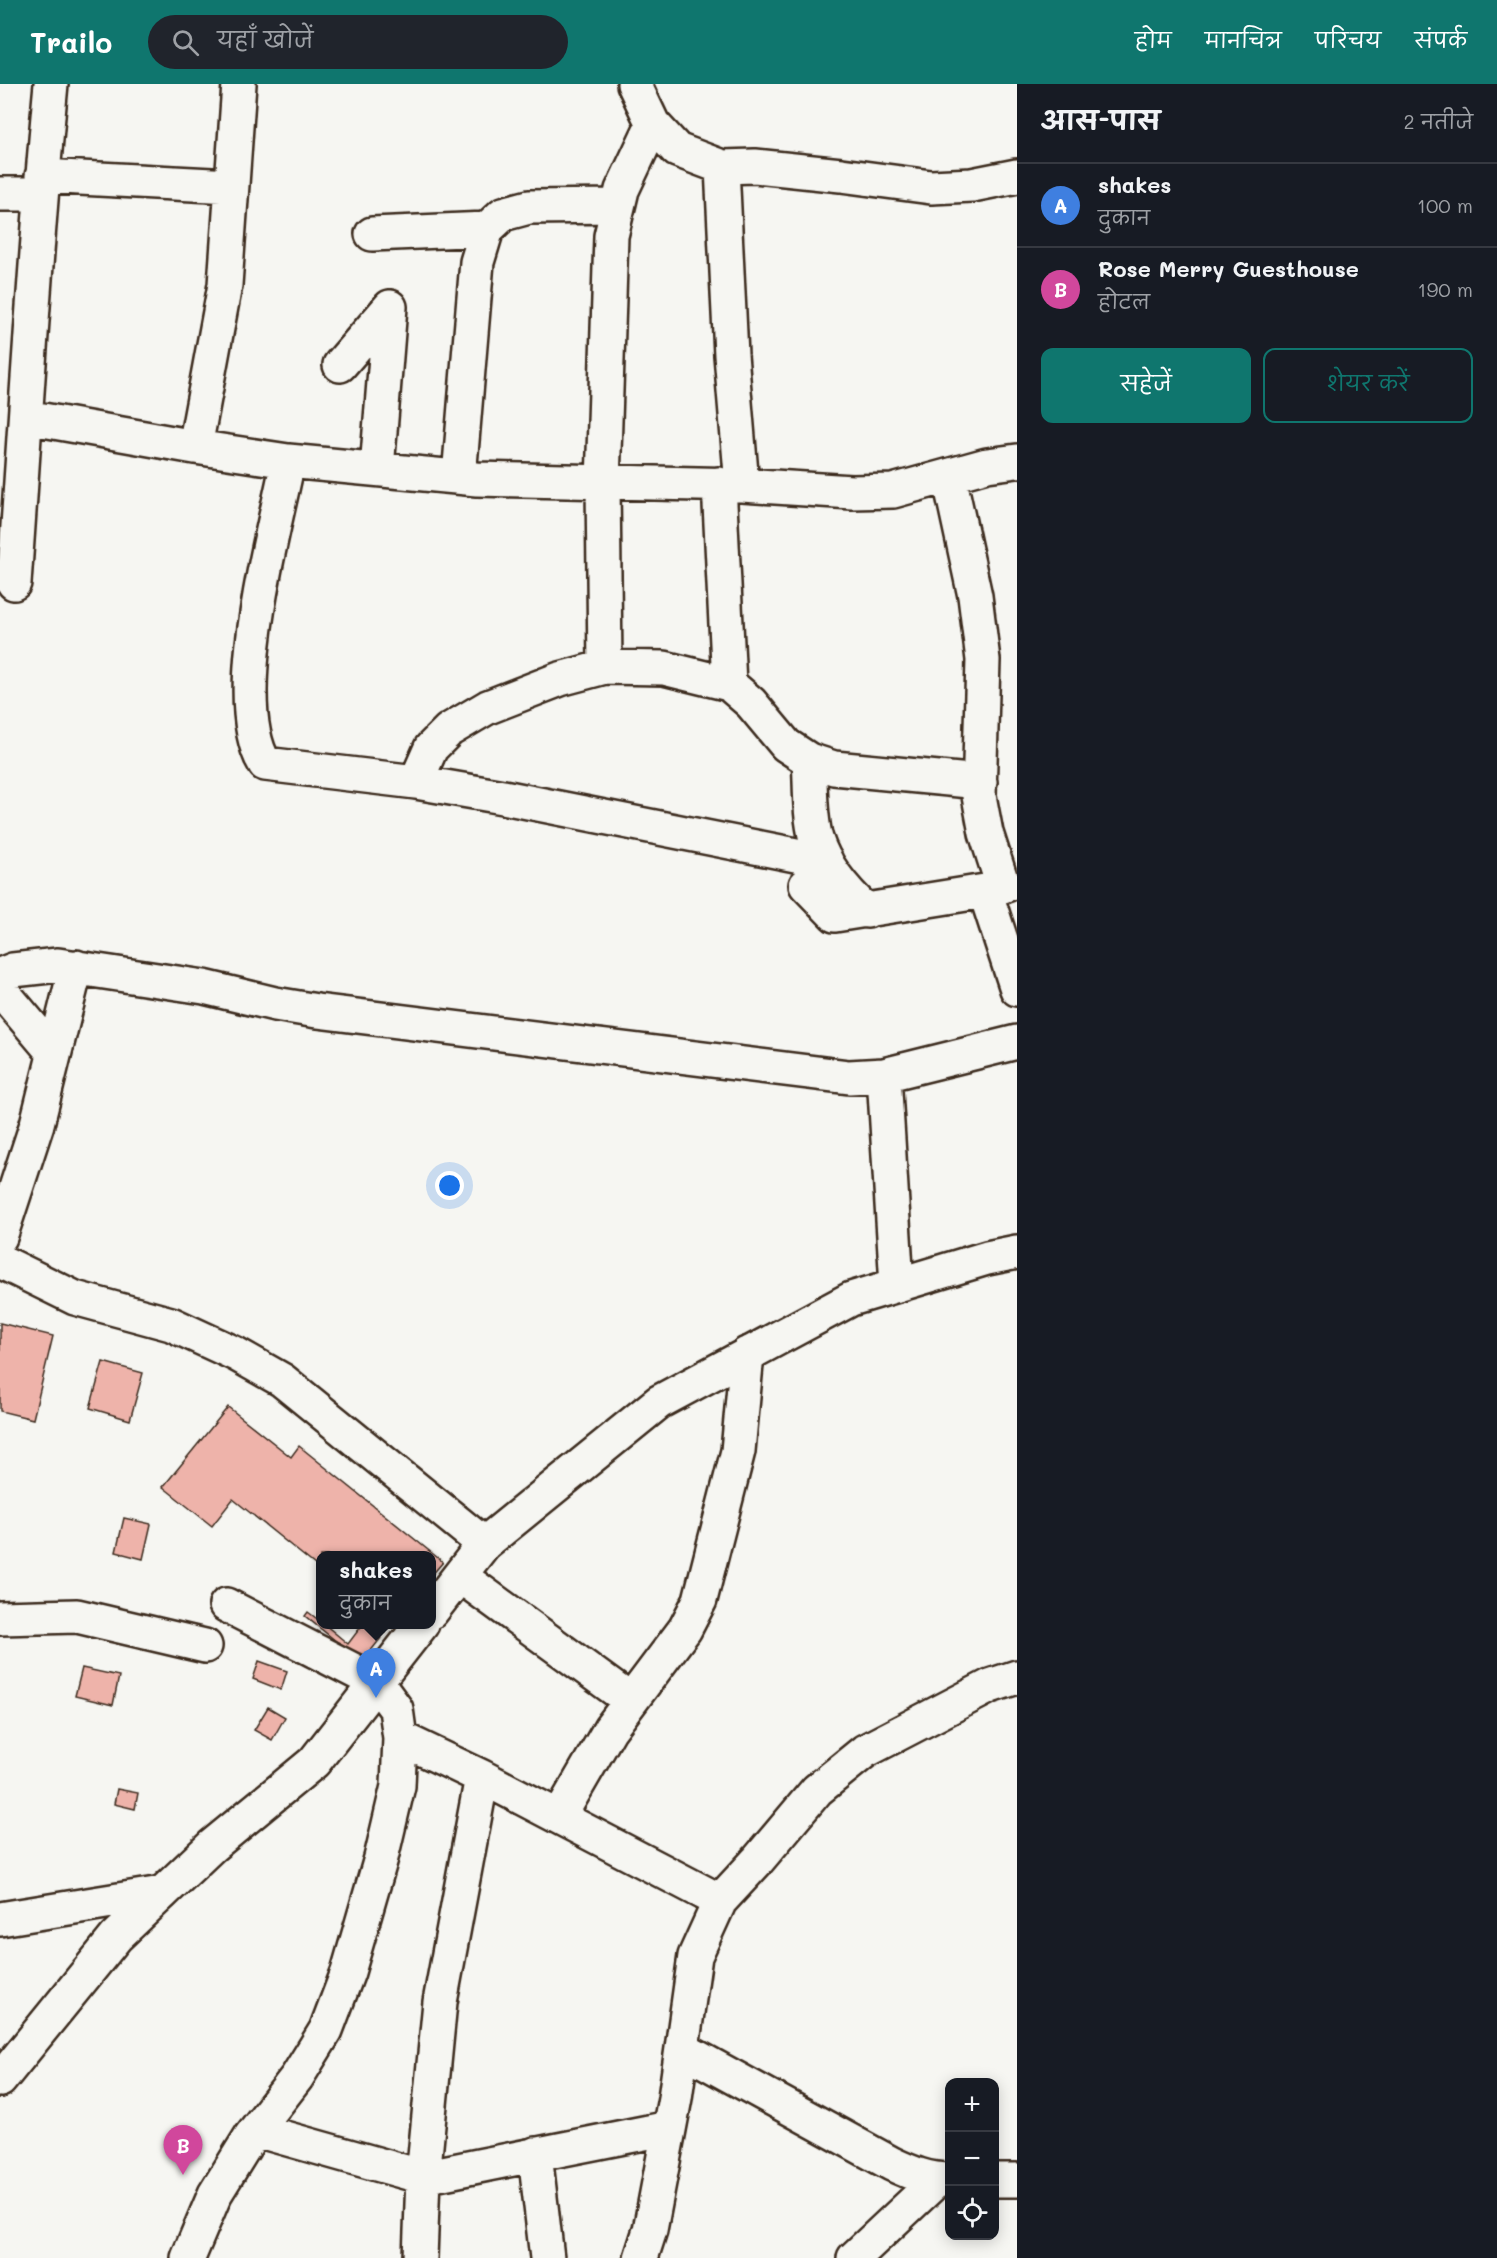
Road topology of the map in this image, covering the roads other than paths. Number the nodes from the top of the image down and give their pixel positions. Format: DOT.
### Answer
graph roads {
  1 [pos="51,84"];
  2 [pos="239,84"];
  3 [pos="634,84"];
  4 [pos="653,124"];
  5 [pos="722,167"];
  6 [pos="1017,176"];
  7 [pos="42,185"];
  8 [pos="231,186"];
  9 [pos="0,194"];
  10 [pos="618,206"];
  11 [pos="487,229"];
  12 [pos="372,234"];
  13 [pos="340,365"];
  14 [pos="17,426"];
  15 [pos="195,447"];
  16 [pos="288,461"];
  17 [pos="1017,461"];
  18 [pos="377,469"];
  19 [pos="949,476"];
  20 [pos="459,477"];
  21 [pos="603,483"];
  22 [pos="731,485"];
  23 [pos="14,583"];
  24 [pos="605,667"];
  25 [pos="729,684"];
  26 [pos="809,760"];
  27 [pos="416,782"];
  28 [pos="980,782"];
  29 [pos="816,873"];
  30 [pos="1002,887"];
  31 [pos="76,967"];
  32 [pos="0,975"];
  33 [pos="0,989"];
  34 [pos="1017,989"];
  35 [pos="1017,1042"];
  36 [pos="54,1053"];
  37 [pos="884,1075"];
  38 [pos="0,1237"];
  39 [pos="1017,1252"];
  40 [pos="0,1261"];
  41 [pos="897,1285"];
  42 [pos="747,1354"];
  43 [pos="484,1544"];
  44 [pos="460,1576"];
  45 [pos="226,1605"];
  46 [pos="436,1607"];
  47 [pos="0,1618"];
  48 [pos="418,1629"];
  49 [pos="205,1646"];
  50 [pos="1017,1677"];
  51 [pos="376,1682"];
  52 [pos="631,1701"];
  53 [pos="400,1738"];
  54 [pos="482,1777"];
  55 [pos="559,1817"];
  56 [pos="162,1893"];
  57 [pos="720,1901"];
  58 [pos="0,1919"];
  59 [pos="682,2049"];
  60 [pos="0,2080"];
  61 [pos="669,2128"];
  62 [pos="256,2130"];
  63 [pos="534,2154"];
  64 [pos="423,2177"];
  65 [pos="943,2180"];
  66 [pos="999,2180"];
  67 [pos="1017,2180"];
  68 [pos="188,2258"];
  69 [pos="420,2258"];
  70 [pos="547,2258"];
  71 [pos="641,2258"];
  72 [pos="854,2258"];
  1 -- 7 [label="street"];
  2 -- 8 [label="street"];
  3 -- 4 [label="street"];
  4 -- 5 [label="street"];
  4 -- 10 [label="street"];
  5 -- 6 [label="street"];
  5 -- 22 [label="street"];
  7 -- 8 [label="street"];
  7 -- 9 [label="street"];
  7 -- 14 [label="street"];
  8 -- 15 [label="street"];
  10 -- 11 [label="street"];
  10 -- 21 [label="street"];
  11 -- 12 [label="street"];
  11 -- 20 [label="street"];
  13 -- 18 [label="street"];
  14 -- 15 [label="street"];
  14 -- 23 [label="street"];
  15 -- 16 [label="street"];
  16 -- 18 [label="street"];
  16 -- 27 [label="street"];
  17 -- 19 [label="street"];
  18 -- 20 [label="street"];
  19 -- 22 [label="street"];
  19 -- 28 [label="street"];
  20 -- 21 [label="street"];
  21 -- 22 [label="street"];
  21 -- 24 [label="street"];
  22 -- 25 [label="street"];
  24 -- 25 [label="street"];
  24 -- 27 [label="street"];
  25 -- 26 [label="street"];
  26 -- 28 [label="street"];
  26 -- 29 [label="street"];
  27 -- 29 [label="street"];
  28 -- 30 [label="street"];
  29 -- 30 [label="street"];
  30 -- 34 [label="street"];
  31 -- 32 [label="street"];
  31 -- 36 [label="street"];
  31 -- 37 [label="street"];
  33 -- 36 [label="street"];
  35 -- 37 [label="street"];
  36 -- 38 [label="street"];
  37 -- 41 [label="street"];
  39 -- 41 [label="street"];
  40 -- 43 [label="street"];
  41 -- 42 [label="street"];
  42 -- 43 [label="street"];
  42 -- 52 [label="street"];
  43 -- 44 [label="street"];
  44 -- 46 [label="street"];
  44 -- 52 [label="street"];
  45 -- 51 [label="street"];
  47 -- 49 [label="street"];
  48 -- 51 [label="street"];
  50 -- 57 [label="street"];
  51 -- 53 [label="street"];
  51 -- 56 [label="street"];
  52 -- 55 [label="street"];
  53 -- 54 [label="street"];
  53 -- 62 [label="street"];
  54 -- 55 [label="street"];
  54 -- 64 [label="street"];
  55 -- 57 [label="street"];
  56 -- 58 [label="street"];
  56 -- 60 [label="street"];
  57 -- 59 [label="street"];
  59 -- 61 [label="street"];
  59 -- 65 [label="street"];
  61 -- 63 [label="street"];
  61 -- 71 [label="street"];
  62 -- 64 [label="street"];
  62 -- 68 [label="street"];
  63 -- 64 [label="street"];
  63 -- 70 [label="street"];
  64 -- 69 [label="street"];
  65 -- 72 [label="street"];
  66 -- 67 [label="street"];
}
